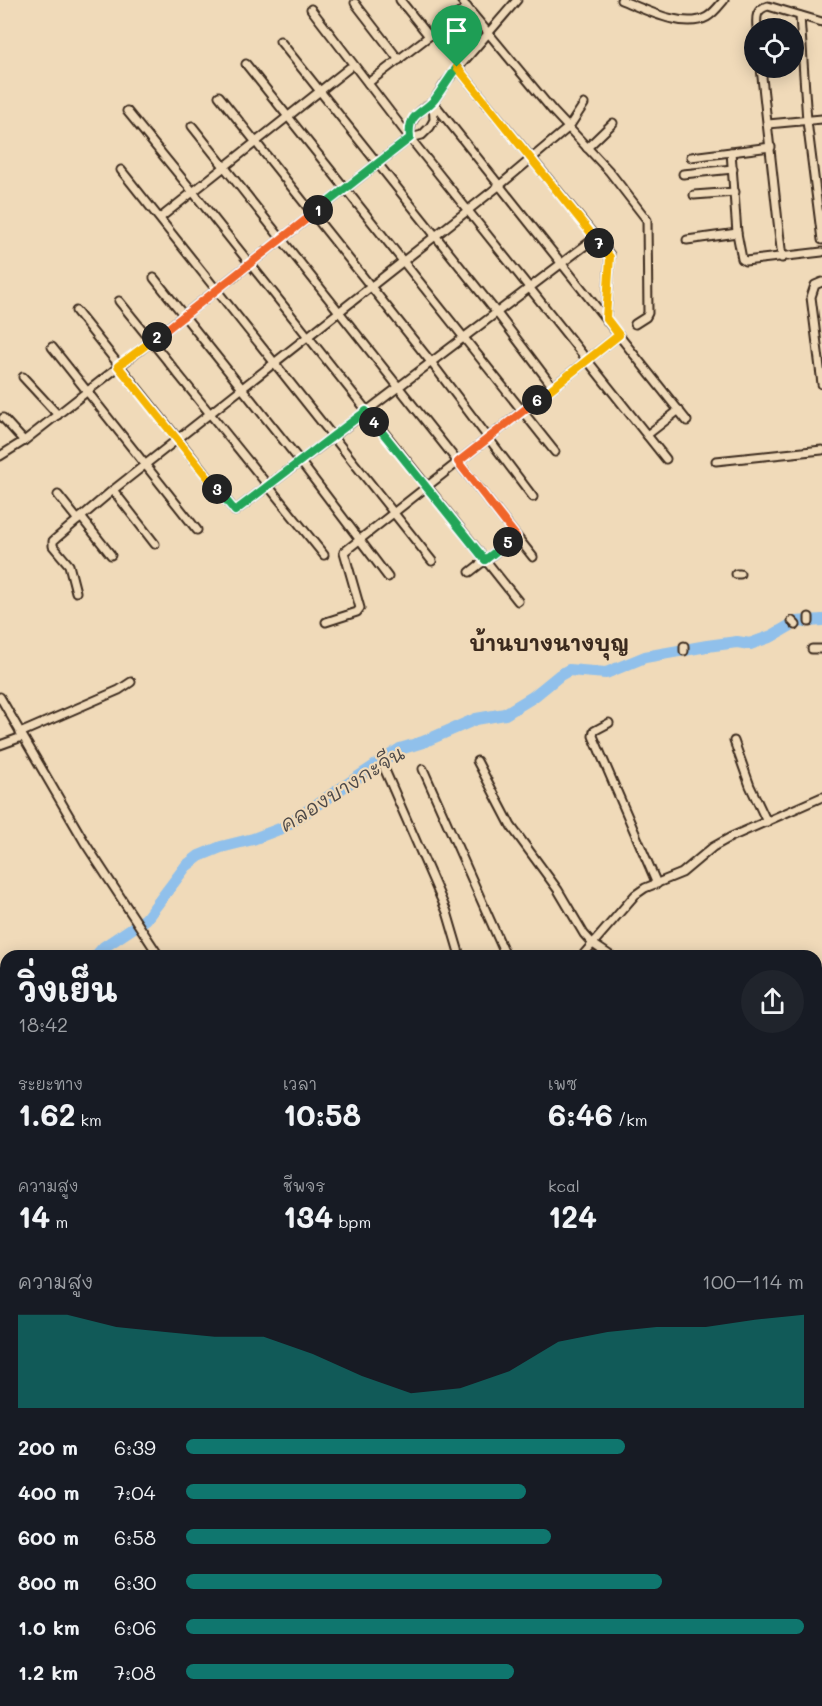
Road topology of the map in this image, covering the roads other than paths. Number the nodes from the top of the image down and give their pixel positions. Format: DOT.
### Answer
graph roads {
  1 [pos="400,0"];
  2 [pos="461,0"];
  3 [pos="516,0"];
  4 [pos="621,0"];
  5 [pos="724,0"];
  6 [pos="355,3"];
  7 [pos="467,7"];
  8 [pos="311,9"];
  9 [pos="800,16"];
  10 [pos="756,18"];
  11 [pos="822,22"];
  12 [pos="488,31"];
  13 [pos="429,36"];
  14 [pos="280,41"];
  15 [pos="399,60"];
  16 [pos="246,64"];
  17 [pos="457,67"];
  18 [pos="349,68"];
  19 [pos="762,78"];
  20 [pos="368,83"];
  21 [pos="321,92"];
  22 [pos="219,96"];
  23 [pos="433,102"];
  24 [pos="584,104"];
  25 [pos="127,111"];
  26 [pos="289,117"];
  27 [pos="822,119"];
  28 [pos="807,121"];
  29 [pos="613,123"];
  30 [pos="768,124"];
  31 [pos="192,126"];
  32 [pos="569,127"];
  33 [pos="410,138"];
  34 [pos="256,142"];
  35 [pos="771,147"];
  36 [pos="587,148"];
  37 [pos="731,152"];
  38 [pos="691,157"];
  39 [pos="531,158"];
  40 [pos="378,163"];
  41 [pos="225,167"];
  42 [pos="121,170"];
  43 [pos="733,170"];
  44 [pos="683,174"];
  45 [pos="500,185"];
  46 [pos="345,188"];
  47 [pos="194,192"];
  48 [pos="735,192"];
  49 [pos="694,195"];
  50 [pos="468,210"];
  51 [pos="314,213"];
  52 [pos="160,218"];
  53 [pos="737,233"];
  54 [pos="435,235"];
  55 [pos="281,238"];
  56 [pos="595,238"];
  57 [pos="687,240"];
  58 [pos="822,240"];
  59 [pos="822,252"];
  60 [pos="782,258"];
  61 [pos="403,260"];
  62 [pos="562,262"];
  63 [pos="249,263"];
  64 [pos="154,278"];
  65 [pos="822,282"];
  66 [pos="371,286"];
  67 [pos="529,288"];
  68 [pos="216,289"];
  69 [pos="119,301"];
  70 [pos="76,310"];
  71 [pos="339,311"];
  72 [pos="496,312"];
  73 [pos="184,315"];
  74 [pos="606,318"];
  75 [pos="634,324"];
  76 [pos="619,335"];
  77 [pos="307,337"];
  78 [pos="464,337"];
  79 [pos="152,341"];
  80 [pos="52,347"];
  81 [pos="588,361"];
  82 [pos="275,362"];
  83 [pos="431,362"];
  84 [pos="118,366"];
  85 [pos="23,377"];
  86 [pos="822,384"];
  87 [pos="398,387"];
  88 [pos="553,387"];
  89 [pos="242,388"];
  90 [pos="87,392"];
  91 [pos="679,410"];
  92 [pos="366,411"];
  93 [pos="523,411"];
  94 [pos="210,414"];
  95 [pos="58,415"];
  96 [pos="3,418"];
  97 [pos="687,421"];
  98 [pos="647,435"];
  99 [pos="333,436"];
  100 [pos="489,438"];
  101 [pos="177,439"];
  102 [pos="24,441"];
  103 [pos="822,450"];
  104 [pos="555,452"];
  105 [pos="0,456"];
  106 [pos="666,459"];
  107 [pos="300,461"];
  108 [pos="716,461"];
  109 [pos="458,462"];
  110 [pos="145,465"];
  111 [pos="267,486"];
  112 [pos="427,487"];
  113 [pos="113,490"];
  114 [pos="58,495"];
  115 [pos="533,496"];
  116 [pos="395,512"];
  117 [pos="80,519"];
  118 [pos="197,530"];
  119 [pos="516,536"];
  120 [pos="359,540"];
  121 [pos="155,544"];
  122 [pos="111,555"];
  123 [pos="324,555"];
  124 [pos="533,557"];
  125 [pos="485,560"];
  126 [pos="432,561"];
  127 [pos="470,572"];
  128 [pos="388,577"];
  129 [pos="76,592"];
  130 [pos="518,602"];
  131 [pos="326,622"];
  132 [pos="812,649"];
  133 [pos="822,649"];
  134 [pos="131,682"];
  135 [pos="0,697"];
  136 [pos="609,723"];
  137 [pos="21,735"];
  138 [pos="734,741"];
  139 [pos="0,745"];
  140 [pos="477,761"];
  141 [pos="384,768"];
  142 [pos="423,769"];
  143 [pos="822,797"];
  144 [pos="767,822"];
  145 [pos="657,884"];
  146 [pos="593,944"];
  147 [pos="155,950"];
  148 [pos="458,950"];
  149 [pos="503,950"];
  150 [pos="588,950"];
  151 [pos="602,950"];
  1 -- 13 [label="street"];
  2 -- 7 [label="street"];
  3 -- 12 [label="street"];
  4 -- 5 [label="street"];
  6 -- 15 [label="street"];
  7 -- 12 [label="street"];
  7 -- 13 [label="street"];
  8 -- 20 [label="street"];
  9 -- 10 [label="street"];
  9 -- 11 [label="street"];
  9 -- 28 [label="street"];
  12 -- 17 [label="street"];
  12 -- 32 [label="street"];
  13 -- 15 [label="street"];
  14 -- 21 [label="street"];
  15 -- 20 [label="street"];
  16 -- 26 [label="street"];
  17 -- 23 [label="street"];
  17 -- 39 [label="street"];
  18 -- 21 [label="street"];
  19 -- 30 [label="street"];
  20 -- 33 [label="street"];
  21 -- 26 [label="street"];
  21 -- 40 [label="street"];
  22 -- 34 [label="street"];
  23 -- 33 [label="street"];
  23 -- 33 [label="street"];
  23 -- 45 [label="street"];
  24 -- 32 [label="street"];
  25 -- 47 [label="street"];
  26 -- 34 [label="street"];
  26 -- 46 [label="street"];
  27 -- 28 [label="street"];
  28 -- 30 [label="street"];
  28 -- 58 [label="street"];
  29 -- 36 [label="street"];
  30 -- 35 [label="street"];
  31 -- 41 [label="street"];
  32 -- 36 [label="street"];
  32 -- 39 [label="street"];
  33 -- 40 [label="street"];
  33 -- 50 [label="street"];
  34 -- 41 [label="street"];
  34 -- 51 [label="street"];
  35 -- 37 [label="street"];
  35 -- 60 [label="street"];
  36 -- 75 [label="street"];
  37 -- 38 [label="street"];
  37 -- 43 [label="street"];
  39 -- 45 [label="street"];
  39 -- 56 [label="street"];
  40 -- 46 [label="street"];
  40 -- 54 [label="street"];
  41 -- 47 [label="street"];
  41 -- 55 [label="street"];
  42 -- 52 [label="street"];
  43 -- 44 [label="street"];
  43 -- 48 [label="street"];
  45 -- 50 [label="street"];
  45 -- 62 [label="street"];
  46 -- 51 [label="street"];
  46 -- 61 [label="street"];
  47 -- 52 [label="street"];
  47 -- 63 [label="street"];
  48 -- 49 [label="street"];
  48 -- 53 [label="street"];
  50 -- 54 [label="street"];
  50 -- 67 [label="street"];
  51 -- 55 [label="street"];
  51 -- 66 [label="street"];
  52 -- 68 [label="street"];
  53 -- 57 [label="street"];
  53 -- 60 [label="street"];
  54 -- 61 [label="street"];
  54 -- 72 [label="street"];
  55 -- 63 [label="street"];
  55 -- 71 [label="street"];
  56 -- 62 [label="street"];
  56 -- 74 [label="street"];
  59 -- 60 [label="street"];
  61 -- 66 [label="street"];
  61 -- 78 [label="street"];
  62 -- 67 [label="street"];
  62 -- 74 [label="street"];
  63 -- 68 [label="street"];
  63 -- 77 [label="street"];
  64 -- 73 [label="street"];
  65 -- 86 [label="street"];
  66 -- 71 [label="street"];
  66 -- 83 [label="street"];
  67 -- 72 [label="street"];
  67 -- 81 [label="street"];
  68 -- 73 [label="street"];
  68 -- 82 [label="street"];
  69 -- 79 [label="street"];
  70 -- 84 [label="street"];
  71 -- 77 [label="street"];
  71 -- 87 [label="street"];
  72 -- 78 [label="street"];
  72 -- 88 [label="street"];
  73 -- 79 [label="street"];
  73 -- 89 [label="street"];
  74 -- 76 [label="street"];
  76 -- 81 [label="street"];
  76 -- 91 [label="street"];
  77 -- 82 [label="street"];
  77 -- 92 [label="street"];
  78 -- 83 [label="street"];
  78 -- 93 [label="street"];
  79 -- 84 [label="street"];
  79 -- 94 [label="street"];
  80 -- 90 [label="street"];
  81 -- 88 [label="street"];
  81 -- 98 [label="street"];
  82 -- 89 [label="street"];
  82 -- 99 [label="street"];
  83 -- 87 [label="street"];
  83 -- 100 [label="street"];
  84 -- 90 [label="street"];
  84 -- 101 [label="street"];
  85 -- 95 [label="street"];
  87 -- 92 [label="street"];
  87 -- 109 [label="street"];
  88 -- 93 [label="street"];
  89 -- 94 [label="street"];
  89 -- 107 [label="street"];
  90 -- 95 [label="street"];
  90 -- 110 [label="street"];
  91 -- 97 [label="street"];
  91 -- 98 [label="street"];
  92 -- 99 [label="street"];
  92 -- 112 [label="street"];
  93 -- 100 [label="street"];
  93 -- 104 [label="street"];
  94 -- 101 [label="street"];
  94 -- 111 [label="street"];
  95 -- 102 [label="street"];
  96 -- 102 [label="street"];
  98 -- 106 [label="street"];
  99 -- 107 [label="street"];
  99 -- 116 [label="street"];
  100 -- 109 [label="street"];
  100 -- 115 [label="street"];
  101 -- 110 [label="street"];
  101 -- 111 [label="street"];
  102 -- 105 [label="street"];
  103 -- 108 [label="street"];
  107 -- 111 [label="street"];
  107 -- 120 [label="street"];
  109 -- 112 [label="street"];
  109 -- 119 [label="street"];
  110 -- 113 [label="street"];
  110 -- 118 [label="street"];
  111 -- 123 [label="street"];
  112 -- 116 [label="street"];
  112 -- 125 [label="street"];
  113 -- 117 [label="street"];
  113 -- 121 [label="street"];
  114 -- 117 [label="street"];
  116 -- 120 [label="street"];
  116 -- 126 [label="street"];
  117 -- 122 [label="street"];
  117 -- 129 [label="street"];
  119 -- 124 [label="street"];
  119 -- 125 [label="street"];
  120 -- 128 [label="street"];
  120 -- 131 [label="street"];
  125 -- 127 [label="street"];
  125 -- 130 [label="street"];
  132 -- 133 [label="street"];
  134 -- 137 [label="street"];
  135 -- 137 [label="street"];
  136 -- 145 [label="street"];
  137 -- 139 [label="street"];
  137 -- 147 [label="street"];
  138 -- 144 [label="street"];
  140 -- 146 [label="street"];
  141 -- 148 [label="street"];
  142 -- 149 [label="street"];
  143 -- 144 [label="street"];
  144 -- 145 [label="street"];
  145 -- 146 [label="street"];
  146 -- 150 [label="street"];
  146 -- 151 [label="street"];
}
